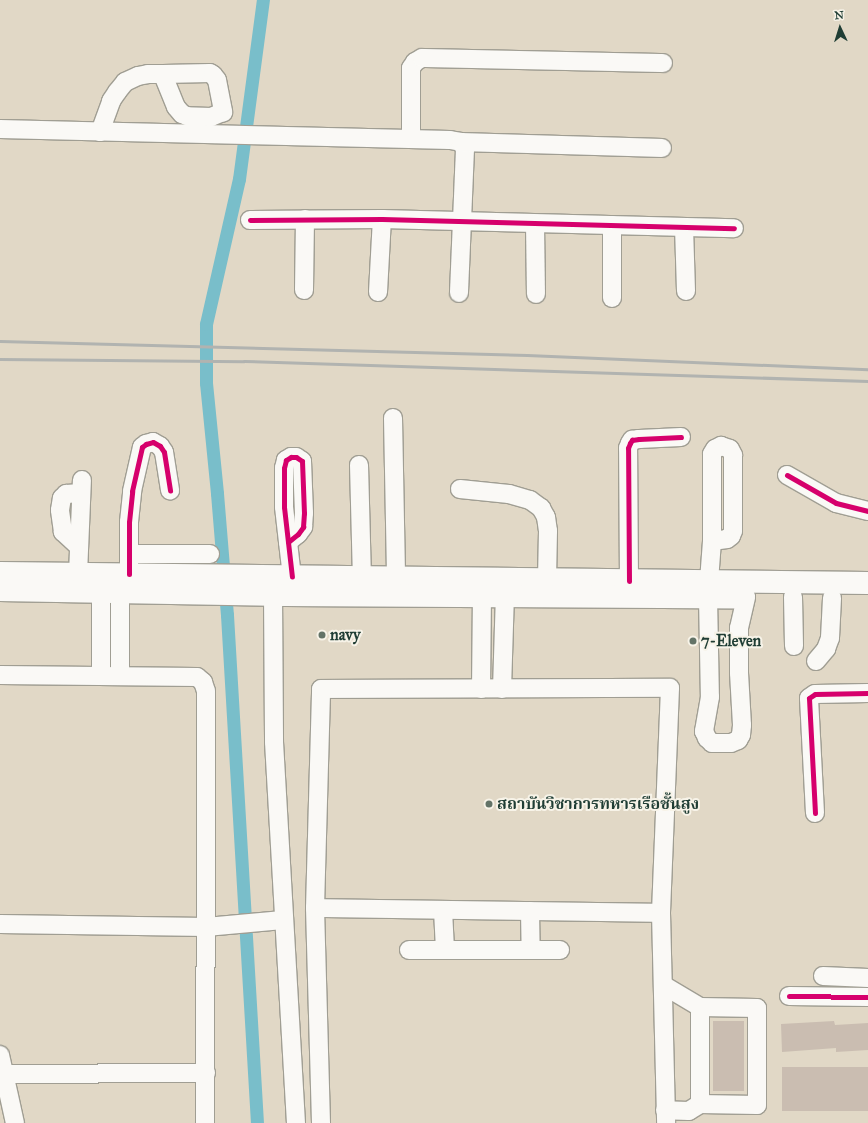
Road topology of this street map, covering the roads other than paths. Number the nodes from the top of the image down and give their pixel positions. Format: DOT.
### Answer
graph roads {
  1 [pos="663,63"];
  2 [pos="163,74"];
  3 [pos="0,129"];
  4 [pos="100,132"];
  5 [pos="411,139"];
  6 [pos="461,142"];
  7 [pos="662,148"];
  8 [pos="305,219"];
  9 [pos="250,220"];
  10 [pos="382,220"];
  11 [pos="461,221"];
  12 [pos="535,224"];
  13 [pos="612,225"];
  14 [pos="684,227"];
  15 [pos="734,228"];
  16 [pos="304,290"];
  17 [pos="686,291"];
  18 [pos="378,292"];
  19 [pos="459,293"];
  20 [pos="536,294"];
  21 [pos="612,298"];
  22 [pos="393,418"];
  23 [pos="681,437"];
  24 [pos="359,465"];
  25 [pos="787,475"];
  26 [pos="81,486"];
  27 [pos="460,489"];
  28 [pos="170,491"];
  29 [pos="868,510"];
  30 [pos="712,541"];
  31 [pos="288,542"];
  32 [pos="210,554"];
  33 [pos="0,573"];
  34 [pos="78,574"];
  35 [pos="116,576"];
  36 [pos="292,577"];
  37 [pos="362,577"];
  38 [pos="396,578"];
  39 [pos="547,580"];
  40 [pos="629,581"];
  41 [pos="868,583"];
  42 [pos="244,585"];
  43 [pos="709,589"];
  44 [pos="0,590"];
  45 [pos="273,594"];
  46 [pos="482,594"];
  47 [pos="505,595"];
  48 [pos="746,597"];
  49 [pos="793,598"];
  50 [pos="832,598"];
  51 [pos="868,598"];
  52 [pos="794,646"];
  53 [pos="816,662"];
  54 [pos="739,673"];
  55 [pos="709,674"];
  56 [pos="0,675"];
  57 [pos="101,676"];
  58 [pos="120,676"];
  59 [pos="481,689"];
  60 [pos="502,689"];
  61 [pos="868,693"];
  62 [pos="815,813"];
  63 [pos="315,908"];
  64 [pos="443,910"];
  65 [pos="530,911"];
  66 [pos="661,913"];
  67 [pos="280,921"];
  68 [pos="0,924"];
  69 [pos="210,926"];
  70 [pos="408,950"];
  71 [pos="444,950"];
  72 [pos="531,950"];
  73 [pos="560,950"];
  74 [pos="823,976"];
  75 [pos="868,978"];
  76 [pos="663,985"];
  77 [pos="317,996"];
  78 [pos="789,996"];
  79 [pos="287,997"];
  80 [pos="868,997"];
  81 [pos="700,1008"];
  82 [pos="0,1055"];
  83 [pos="206,1073"];
  84 [pos="4,1074"];
  85 [pos="294,1101"];
  86 [pos="320,1101"];
  87 [pos="693,1113"];
  88 [pos="665,1117"];
  89 [pos="15,1123"];
  90 [pos="205,1123"];
  91 [pos="296,1123"];
  92 [pos="321,1123"];
  1 -- 5 [label="street"];
  2 -- 4 [label="street"];
  3 -- 4 [label="street"];
  4 -- 5 [label="street"];
  5 -- 6 [label="street"];
  6 -- 7 [label="street"];
  6 -- 11 [label="street"];
  8 -- 9 [label="street"];
  8 -- 10 [label="street"];
  8 -- 16 [label="street"];
  10 -- 11 [label="street"];
  10 -- 18 [label="street"];
  11 -- 12 [label="street"];
  11 -- 19 [label="street"];
  12 -- 13 [label="street"];
  12 -- 20 [label="street"];
  13 -- 14 [label="street"];
  13 -- 21 [label="street"];
  14 -- 15 [label="street"];
  14 -- 17 [label="street"];
  22 -- 38 [label="street"];
  23 -- 40 [label="street"];
  24 -- 37 [label="street"];
  25 -- 29 [label="street"];
  26 -- 34 [label="street"];
  27 -- 39 [label="street"];
  28 -- 35 [label="street"];
  30 -- 43 [label="street"];
  31 -- 36 [label="street"];
  32 -- 35 [label="street"];
  33 -- 34 [label="main road"];
  34 -- 35 [label="main road"];
  35 -- 42 [label="main road"];
  35 -- 44 [label="main road"];
  35 -- 57 [label="street"];
  35 -- 58 [label="street"];
  36 -- 37 [label="main road"];
  36 -- 42 [label="main road"];
  37 -- 38 [label="main road"];
  38 -- 39 [label="main road"];
  39 -- 40 [label="main road"];
  40 -- 43 [label="main road"];
  41 -- 43 [label="main road"];
  42 -- 45 [label="main road"];
  43 -- 47 [label="main road"];
  43 -- 48 [label="main road"];
  43 -- 55 [label="street"];
  45 -- 46 [label="main road"];
  45 -- 67 [label="street"];
  46 -- 47 [label="main road"];
  46 -- 59 [label="street"];
  47 -- 60 [label="street"];
  48 -- 49 [label="main road"];
  48 -- 54 [label="street"];
  49 -- 50 [label="main road"];
  49 -- 52 [label="street"];
  50 -- 51 [label="main road"];
  50 -- 53 [label="street"];
  54 -- 55 [label="street"];
  54 -- 55 [label="street"];
  56 -- 57 [label="street"];
  57 -- 58 [label="street"];
  58 -- 69 [label="street"];
  59 -- 60 [label="street"];
  59 -- 63 [label="street"];
  60 -- 66 [label="street"];
  61 -- 62 [label="street"];
  63 -- 64 [label="street"];
  63 -- 77 [label="street"];
  64 -- 65 [label="street"];
  64 -- 71 [label="street"];
  65 -- 66 [label="street"];
  65 -- 72 [label="street"];
  66 -- 76 [label="street"];
  67 -- 69 [label="street"];
  67 -- 79 [label="street"];
  68 -- 69 [label="street"];
  69 -- 83 [label="street"];
  70 -- 71 [label="street"];
  71 -- 72 [label="street"];
  72 -- 73 [label="street"];
  74 -- 75 [label="street"];
  76 -- 81 [label="street"];
  76 -- 88 [label="street"];
  77 -- 79 [label="street"];
  77 -- 86 [label="street"];
  78 -- 80 [label="street"];
  79 -- 85 [label="street"];
  81 -- 87 [label="street"];
  81 -- 87 [label="street"];
  82 -- 84 [label="street"];
  83 -- 84 [label="street"];
  83 -- 90 [label="street"];
  84 -- 89 [label="street"];
  85 -- 86 [label="street"];
  85 -- 91 [label="street"];
  86 -- 92 [label="street"];
  87 -- 88 [label="street"];
}
